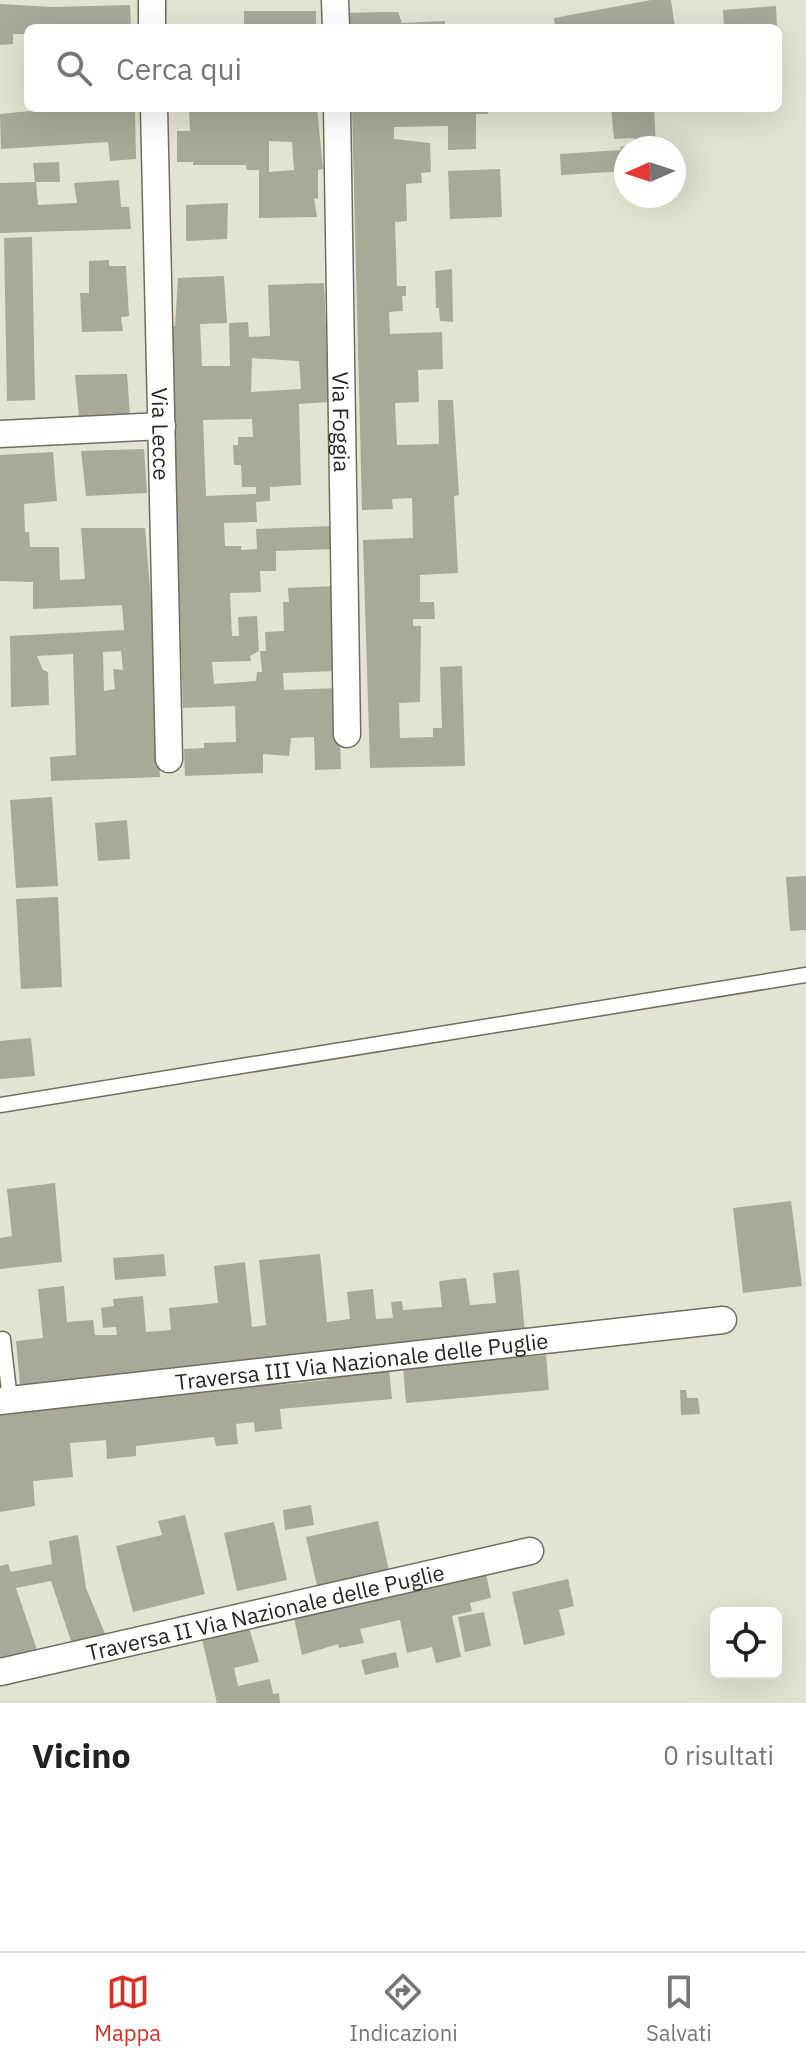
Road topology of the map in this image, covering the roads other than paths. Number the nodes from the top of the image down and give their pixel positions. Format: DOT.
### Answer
graph roads {
  1 [pos="152,0"];
  2 [pos="335,0"];
  3 [pos="152,24"];
  4 [pos="336,24"];
  5 [pos="154,112"];
  6 [pos="337,112"];
  7 [pos="162,426"];
  8 [pos="0,434"];
  9 [pos="347,734"];
  10 [pos="169,759"];
  11 [pos="806,975"];
  12 [pos="0,1105"];
  13 [pos="723,1320"];
  14 [pos="3,1339"];
  15 [pos="5,1400"];
  16 [pos="530,1551"];
  17 [pos="0,1672"];
  1 -- 3 [label="street"];
  2 -- 4 [label="street"];
  5 -- 7 [label="street, Via Lecce"];
  6 -- 9 [label="street, Via Foggia"];
  7 -- 8 [label="street"];
  7 -- 10 [label="street, Via Lecce"];
  11 -- 12 [label="lane"];
  13 -- 15 [label="street, Traversa III Via Nazionale delle Puglie"];
  14 -- 15 [label="lane"];
  16 -- 17 [label="street, Traversa II Via Nazionale delle Puglie"];
}
